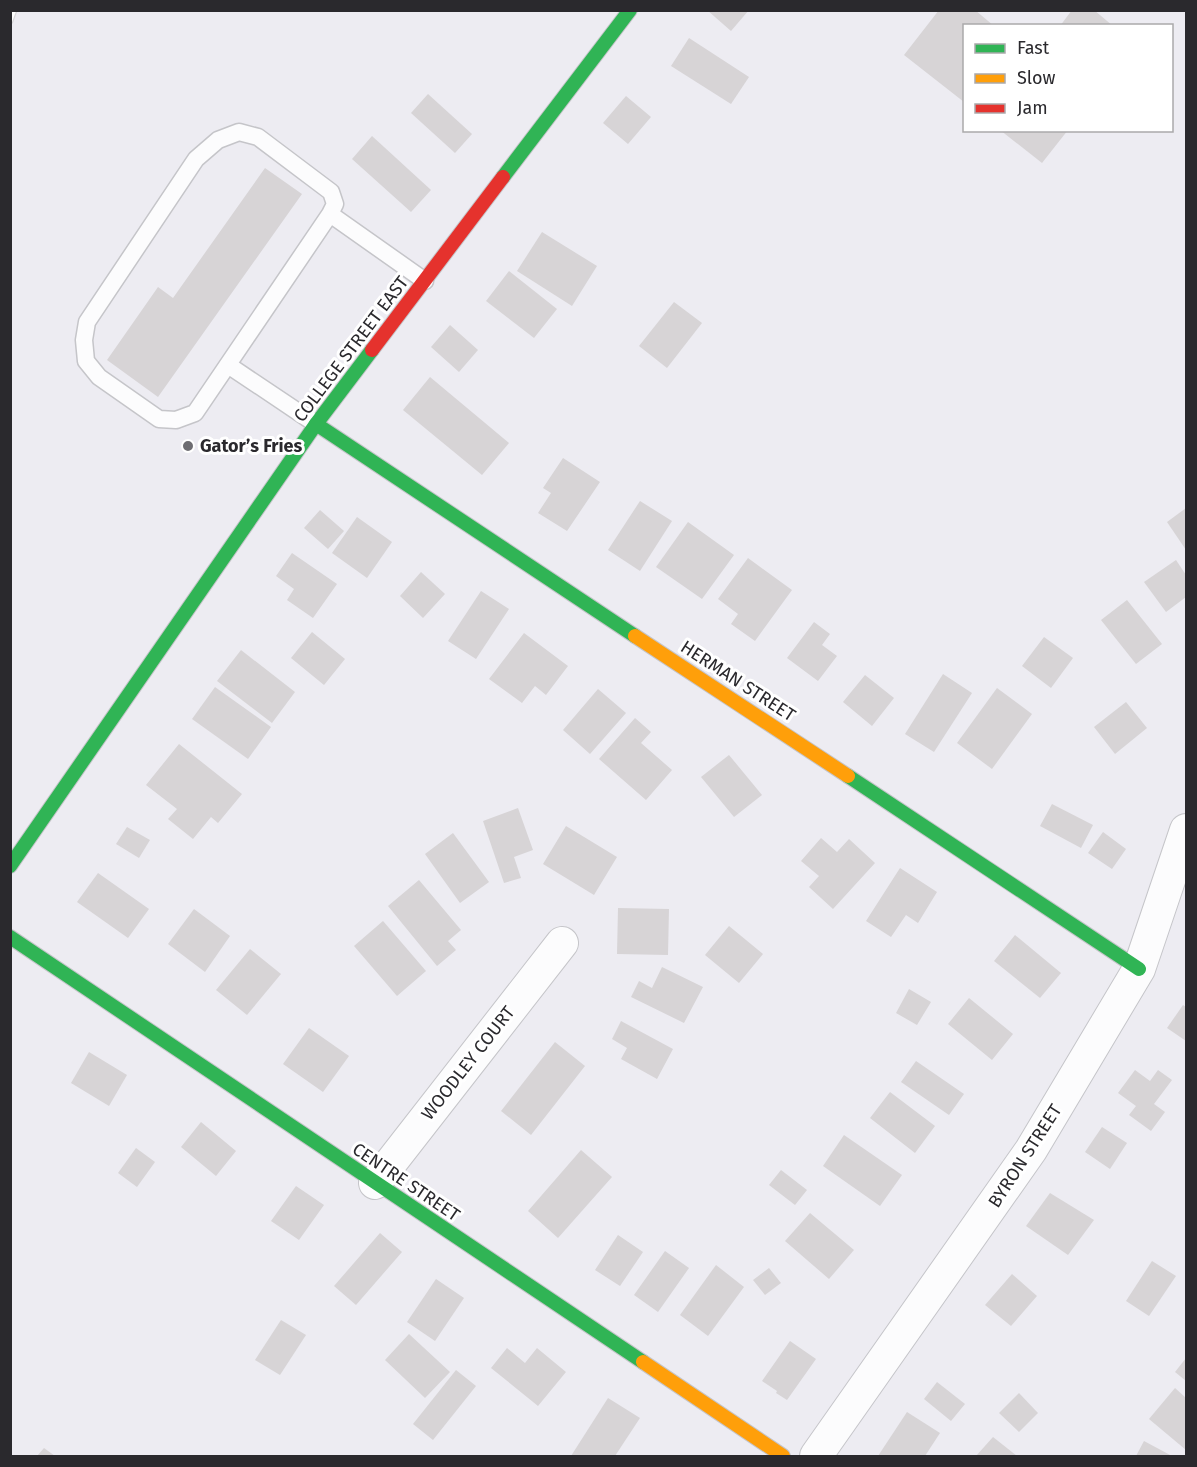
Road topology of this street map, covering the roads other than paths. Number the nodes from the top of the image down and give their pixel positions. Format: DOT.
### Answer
graph roads {
  1 [pos="630,10"];
  2 [pos="330,214"];
  3 [pos="425,281"];
  4 [pos="228,365"];
  5 [pos="316,424"];
  6 [pos="1186,830"];
  7 [pos="10,866"];
  8 [pos="10,937"];
  9 [pos="562,943"];
  10 [pos="1139,969"];
  11 [pos="375,1183"];
  12 [pos="783,1456"];
  13 [pos="816,1456"];
  1 -- 3 [label="street, COLLEGE STREET EAST"];
  2 -- 3 [label="lane"];
  2 -- 4 [label="lane"];
  2 -- 4 [label="lane"];
  3 -- 5 [label="street, COLLEGE STREET EAST"];
  4 -- 5 [label="lane"];
  5 -- 7 [label="street, COLLEGE STREET EAST"];
  5 -- 10 [label="street, HERMAN STREET"];
  6 -- 10 [label="street, BYRON STREET"];
  8 -- 11 [label="street, CENTRE STREET"];
  9 -- 11 [label="street, WOODLEY COURT"];
  10 -- 13 [label="street, BYRON STREET"];
  11 -- 12 [label="street, CENTRE STREET"];
}
